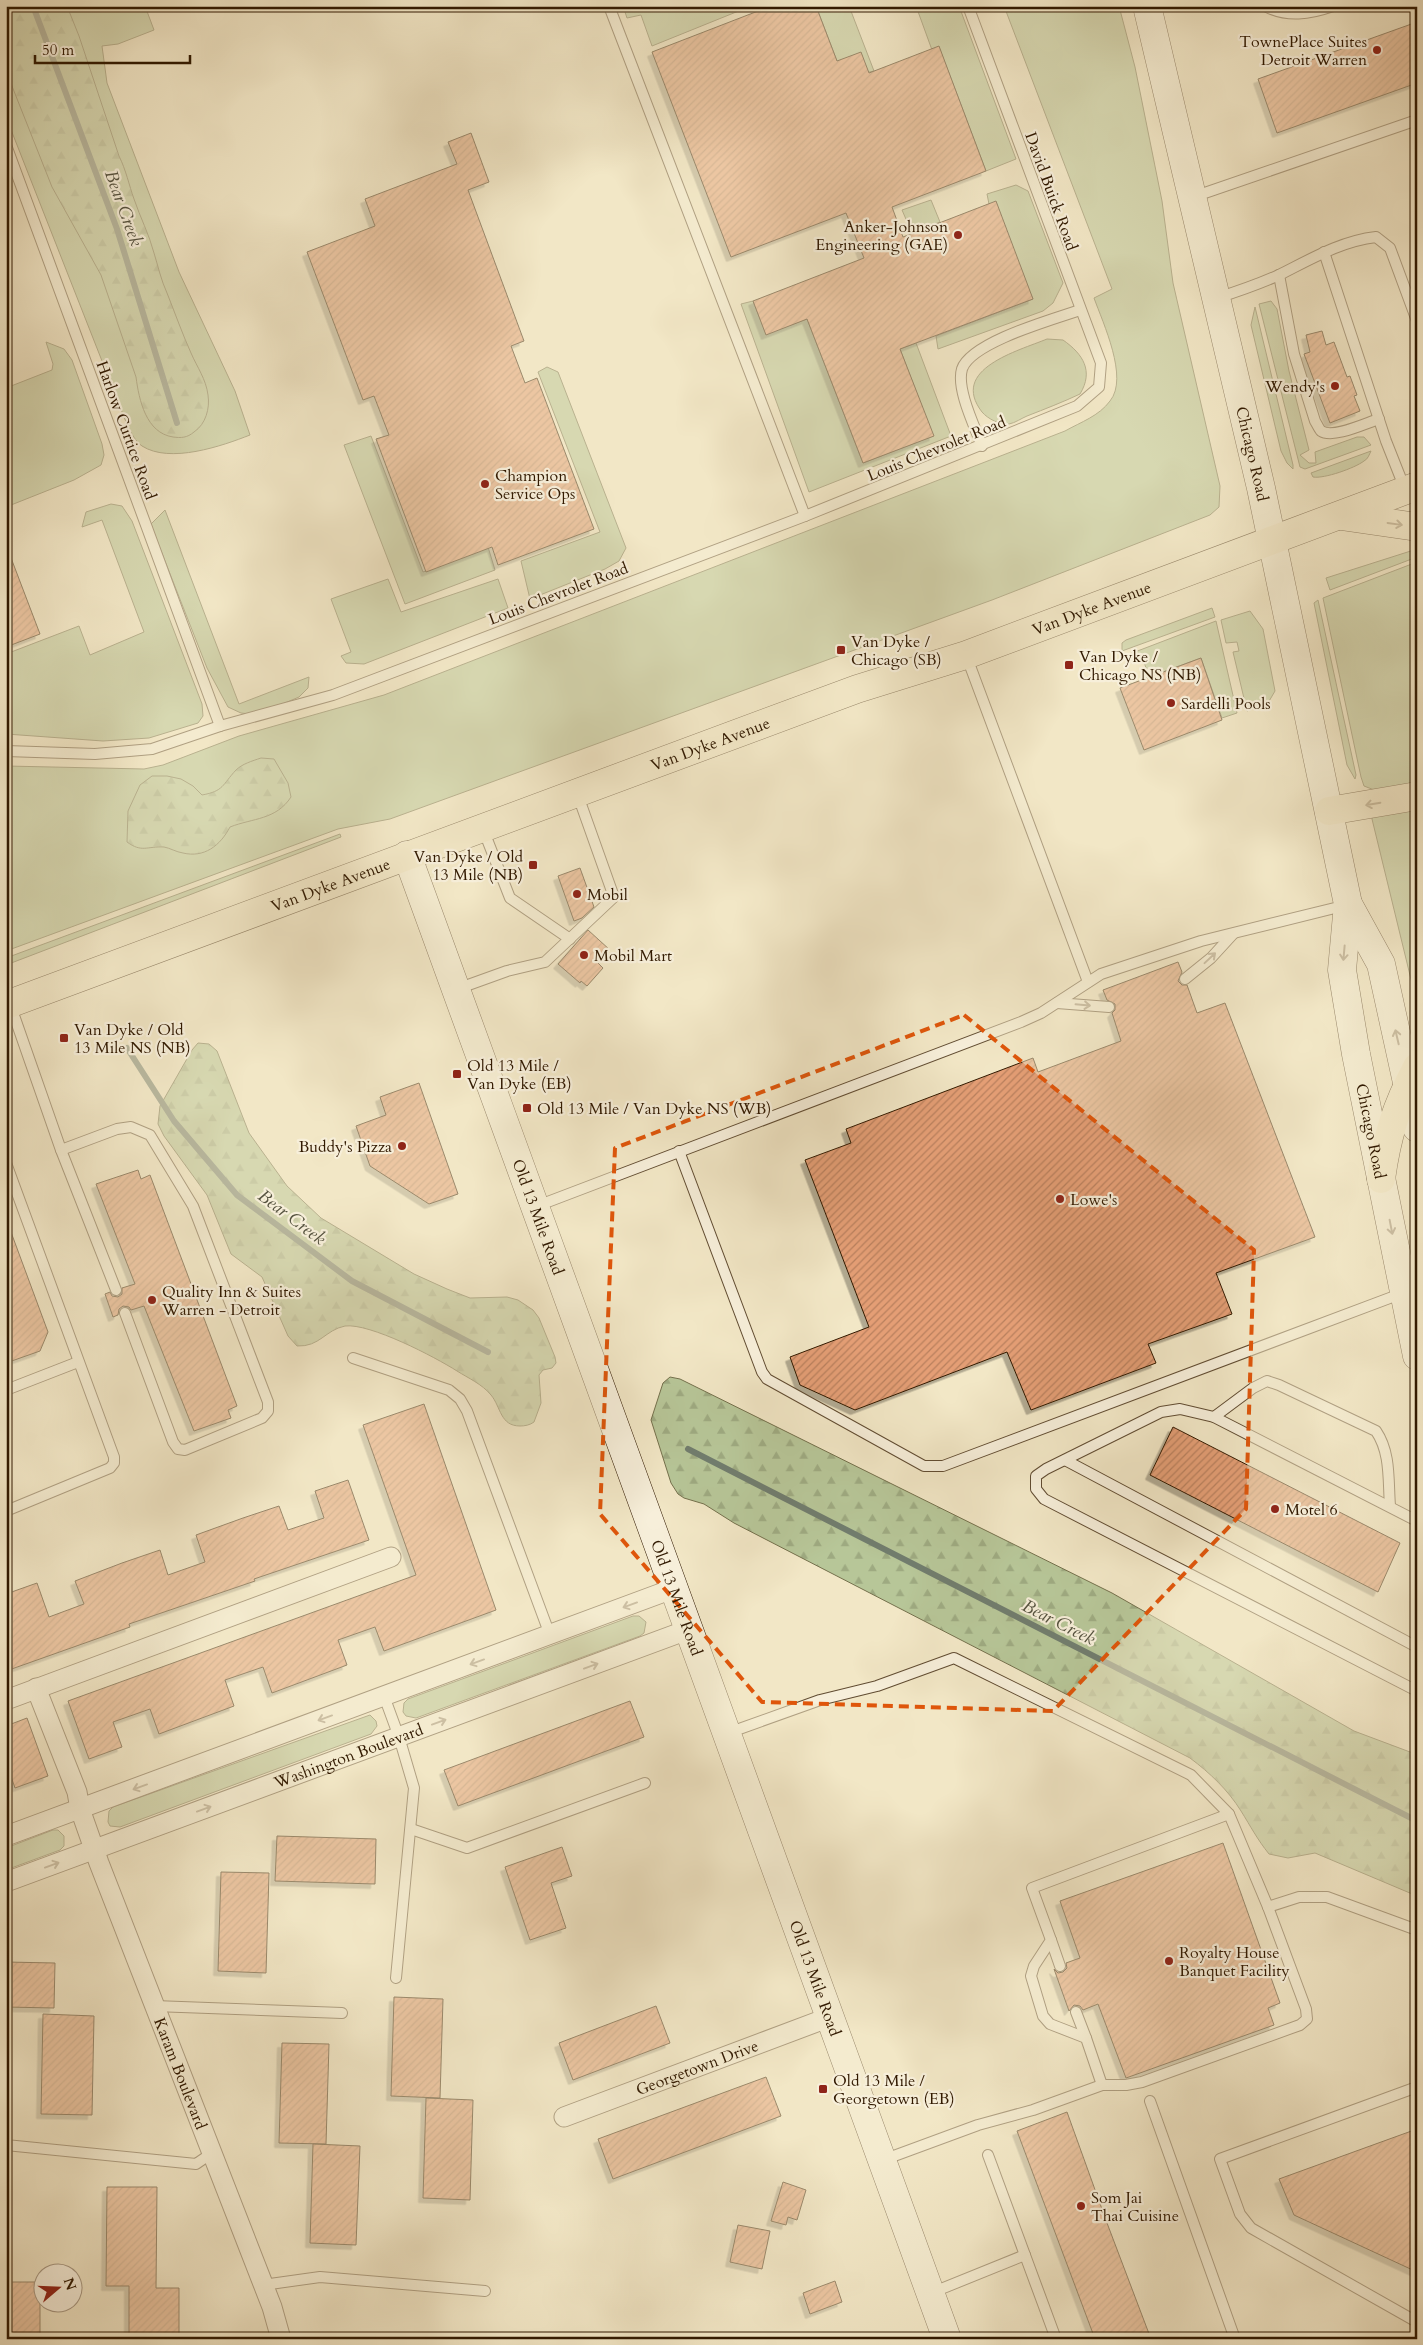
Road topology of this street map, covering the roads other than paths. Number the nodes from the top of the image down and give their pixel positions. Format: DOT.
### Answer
graph roads {
  1 [pos="609,6"];
  2 [pos="968,6"];
  3 [pos="1147,6"];
  4 [pos="1265,6"];
  5 [pos="1333,6"];
  6 [pos="1417,120"];
  7 [pos="6,145"];
  8 [pos="1192,197"];
  9 [pos="1324,252"];
  10 [pos="1279,274"];
  11 [pos="1217,298"];
  12 [pos="1080,310"];
  13 [pos="1417,321"];
  14 [pos="1099,387"];
  15 [pos="1379,419"];
  16 [pos="982,446"];
  17 [pos="1411,488"];
  18 [pos="805,516"];
  19 [pos="1340,516"];
  20 [pos="1417,527"];
  21 [pos="1273,542"];
  22 [pos="966,654"];
  23 [pos="220,726"];
  24 [pos="6,751"];
  25 [pos="578,793"];
  26 [pos="1417,796"];
  27 [pos="1329,811"];
  28 [pos="482,828"];
  29 [pos="407,855"];
  30 [pos="1348,904"];
  31 [pos="1232,934"];
  32 [pos="570,939"];
  33 [pos="1185,979"];
  34 [pos="1088,982"];
  35 [pos="456,989"];
  36 [pos="1057,1003"];
  37 [pos="8,1004"];
  38 [pos="1109,1007"];
  39 [pos="1412,1076"];
  40 [pos="1417,1128"];
  41 [pos="61,1150"];
  42 [pos="679,1151"];
  43 [pos="6,1163"];
  44 [pos="1381,1179"];
  45 [pos="536,1207"];
  46 [pos="116,1290"];
  47 [pos="1404,1293"];
  48 [pos="125,1313"];
  49 [pos="1417,1356"];
  50 [pos="353,1358"];
  51 [pos="78,1362"];
  52 [pos="6,1390"];
  53 [pos="1214,1417"];
  54 [pos="1065,1460"];
  55 [pos="1390,1506"];
  56 [pos="6,1510"];
  57 [pos="1417,1521"];
  58 [pos="391,1556"];
  59 [pos="675,1588"];
  60 [pos="690,1630"];
  61 [pos="550,1635"];
  62 [pos="1417,1646"];
  63 [pos="36,1688"];
  64 [pos="1417,1691"];
  65 [pos="384,1696"];
  66 [pos="6,1700"];
  67 [pos="727,1734"];
  68 [pos="399,1737"];
  69 [pos="645,1783"];
  70 [pos="80,1809"];
  71 [pos="1230,1814"];
  72 [pos="411,1829"];
  73 [pos="6,1836"];
  74 [pos="94,1850"];
  75 [pos="6,1882"];
  76 [pos="1268,1907"];
  77 [pos="1417,1930"];
  78 [pos="1051,1940"];
  79 [pos="1060,1966"];
  80 [pos="396,1978"];
  81 [pos="154,2006"];
  82 [pos="1076,2012"];
  83 [pos="342,2013"];
  84 [pos="830,2017"];
  85 [pos="1086,2038"];
  86 [pos="1102,2085"];
  87 [pos="1417,2087"];
  88 [pos="1150,2101"];
  89 [pos="564,2117"];
  90 [pos="6,2145"];
  91 [pos="212,2152"];
  92 [pos="988,2155"];
  93 [pos="882,2160"];
  94 [pos="1025,2255"];
  95 [pos="263,2285"];
  96 [pos="485,2291"];
  97 [pos="930,2293"];
  98 [pos="1417,2322"];
  99 [pos="281,2339"];
  100 [pos="947,2339"];
  101 [pos="1056,2339"];
  102 [pos="1235,2339"];
  1 -- 18 [label="lane"];
  2 -- 12 [label="lane, David Buick Road"];
  3 -- 8 [label="main road, Chicago Road"];
  4 -- 5 [label="lane"];
  6 -- 8 [label="lane"];
  7 -- 23 [label="lane, Harlow Curtice Road"];
  8 -- 11 [label="main road, Chicago Road"];
  9 -- 10 [label="lane"];
  9 -- 13 [label="lane"];
  9 -- 15 [label="lane"];
  10 -- 11 [label="lane"];
  10 -- 15 [label="lane"];
  11 -- 21 [label="main road, Chicago Road"];
  12 -- 14 [label="lane, David Buick Road"];
  12 -- 16 [label="lane"];
  14 -- 16 [label="lane, Louis Chevrolet Road"];
  15 -- 17 [label="lane"];
  16 -- 18 [label="lane, Louis Chevrolet Road"];
  17 -- 19 [label="main road, Van Dyke Avenue"];
  18 -- 23 [label="lane, Louis Chevrolet Road"];
  19 -- 20 [label="main road, one-way"];
  19 -- 21 [label="main road, Van Dyke Avenue"];
  21 -- 22 [label="main road, Van Dyke Avenue"];
  21 -- 27 [label="main road, Chicago Road"];
  22 -- 25 [label="main road, Van Dyke Avenue"];
  22 -- 34 [label="lane"];
  23 -- 24 [label="lane, Louis Chevrolet Road"];
  25 -- 28 [label="main road, Van Dyke Avenue"];
  25 -- 32 [label="lane"];
  26 -- 27 [label="main road, one-way"];
  27 -- 30 [label="main road, Chicago Road"];
  28 -- 29 [label="main road, Van Dyke Avenue"];
  28 -- 32 [label="lane"];
  29 -- 35 [label="main road, Old 13 Mile Road"];
  29 -- 37 [label="main road, Van Dyke Avenue"];
  30 -- 31 [label="lane"];
  39 -- 30 [label="main road, Chicago Road, one-way"];
  30 -- 44 [label="main road, Chicago Road, one-way"];
  33 -- 31 [label="lane, one-way"];
  31 -- 34 [label="lane"];
  32 -- 35 [label="lane"];
  34 -- 36 [label="lane"];
  35 -- 45 [label="main road, Old 13 Mile Road"];
  36 -- 38 [label="lane, one-way"];
  36 -- 42 [label="lane"];
  37 -- 41 [label="lane"];
  39 -- 40 [label="main road, Chicago Road"];
  39 -- 44 [label="main road"];
  41 -- 46 [label="lane"];
  41 -- 48 [label="lane"];
  42 -- 45 [label="lane"];
  42 -- 47 [label="lane"];
  43 -- 51 [label="lane"];
  44 -- 47 [label="main road, Chicago Road, one-way"];
  45 -- 59 [label="main road, Old 13 Mile Road"];
  47 -- 49 [label="main road, Chicago Road"];
  50 -- 61 [label="lane"];
  51 -- 52 [label="lane"];
  51 -- 56 [label="lane"];
  53 -- 54 [label="lane"];
  53 -- 55 [label="lane"];
  53 -- 55 [label="lane"];
  54 -- 62 [label="lane"];
  54 -- 64 [label="lane"];
  55 -- 57 [label="lane"];
  58 -- 63 [label="street"];
  59 -- 60 [label="main road, Old 13 Mile Road"];
  59 -- 61 [label="street, one-way"];
  60 -- 67 [label="main road, Old 13 Mile Road"];
  68 -- 60 [label="street, Washington Boulevard, one-way"];
  61 -- 65 [label="street, one-way"];
  63 -- 66 [label="street"];
  63 -- 70 [label="street, Karam Boulevard"];
  65 -- 68 [label="lane"];
  65 -- 70 [label="street, one-way"];
  67 -- 71 [label="lane"];
  67 -- 84 [label="main road, Old 13 Mile Road"];
  68 -- 72 [label="lane"];
  74 -- 68 [label="street, Washington Boulevard, one-way"];
  69 -- 72 [label="lane"];
  70 -- 73 [label="street"];
  70 -- 74 [label="street, Karam Boulevard"];
  71 -- 76 [label="lane"];
  71 -- 78 [label="lane"];
  72 -- 80 [label="lane"];
  75 -- 74 [label="street, Washington Boulevard, one-way"];
  74 -- 81 [label="street, Karam Boulevard"];
  76 -- 77 [label="lane"];
  76 -- 86 [label="lane"];
  78 -- 79 [label="lane"];
  78 -- 85 [label="lane"];
  81 -- 83 [label="lane"];
  81 -- 91 [label="street, Karam Boulevard"];
  82 -- 85 [label="lane"];
  84 -- 89 [label="street, Georgetown Drive"];
  84 -- 93 [label="main road, Old 13 Mile Road"];
  85 -- 86 [label="lane"];
  86 -- 93 [label="lane"];
  87 -- 98 [label="lane"];
  88 -- 102 [label="lane"];
  90 -- 91 [label="lane"];
  91 -- 95 [label="street, Karam Boulevard"];
  92 -- 94 [label="lane"];
  93 -- 97 [label="main road, Old 13 Mile Road"];
  94 -- 97 [label="lane"];
  94 -- 101 [label="lane"];
  95 -- 96 [label="lane"];
  95 -- 99 [label="street, Karam Boulevard"];
  97 -- 100 [label="main road, Old 13 Mile Road"];
}
